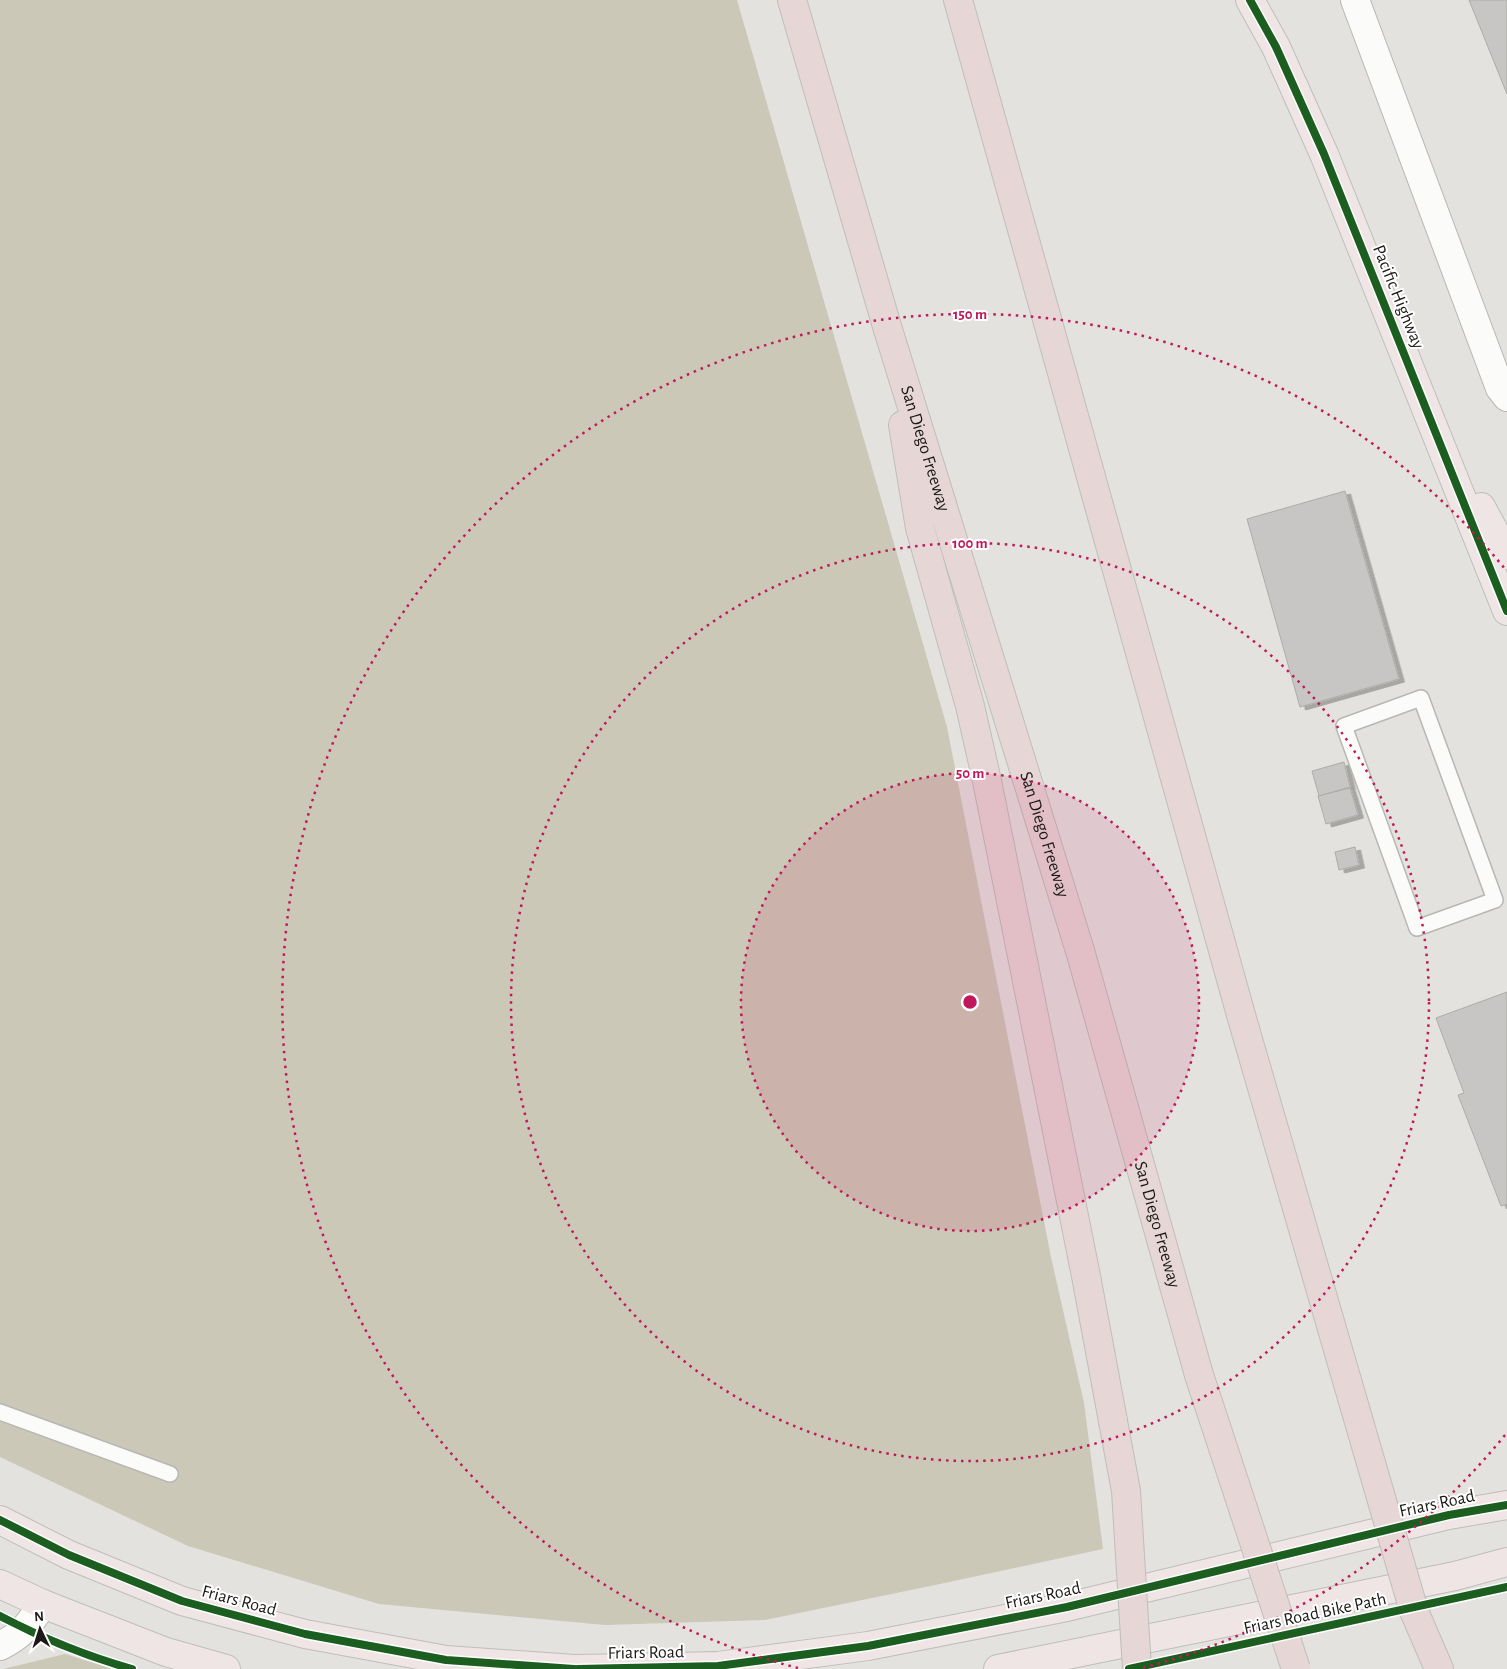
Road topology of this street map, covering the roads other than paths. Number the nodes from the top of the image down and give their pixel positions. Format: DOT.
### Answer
graph roads {
  1 [pos="792,0"];
  2 [pos="958,0"];
  3 [pos="1250,0"];
  4 [pos="1355,0"];
  5 [pos="886,323"];
  6 [pos="1507,397"];
  7 [pos="1429,416"];
  8 [pos="1507,556"];
  9 [pos="1507,611"];
  10 [pos="1477,851"];
  11 [pos="0,1412"];
  12 [pos="170,1474"];
  13 [pos="1507,1505"];
  14 [pos="0,1520"];
  15 [pos="1507,1562"];
  16 [pos="0,1584"];
  17 [pos="43,1604"];
  18 [pos="1414,1611"];
  19 [pos="0,1646"];
  20 [pos="226,1669"];
  21 [pos="576,1669"];
  22 [pos="998,1669"];
  23 [pos="1137,1669"];
  24 [pos="1296,1669"];
  25 [pos="1430,1669"];
  26 [pos="1439,1669"];
  1 -- 5 [label="highway, San Diego Freeway"];
  2 -- 18 [label="highway, bridge"];
  3 -- 7 [label="main road, Pacific Highway"];
  4 -- 6 [label="street"];
  5 -- 23 [label="highway, bridge"];
  5 -- 24 [label="highway, San Diego Freeway, bridge"];
  7 -- 8 [label="main road"];
  7 -- 9 [label="main road, Pacific Highway"];
  10 -- 10 [label="lane"];
  11 -- 12 [label="lane"];
  13 -- 21 [label="main road, Friars Road"];
  14 -- 21 [label="main road, Friars Road"];
  15 -- 22 [label="main road"];
  16 -- 17 [label="main road"];
  17 -- 19 [label="street"];
  17 -- 20 [label="main road"];
  18 -- 25 [label="highway"];
  18 -- 26 [label="highway"];
}
